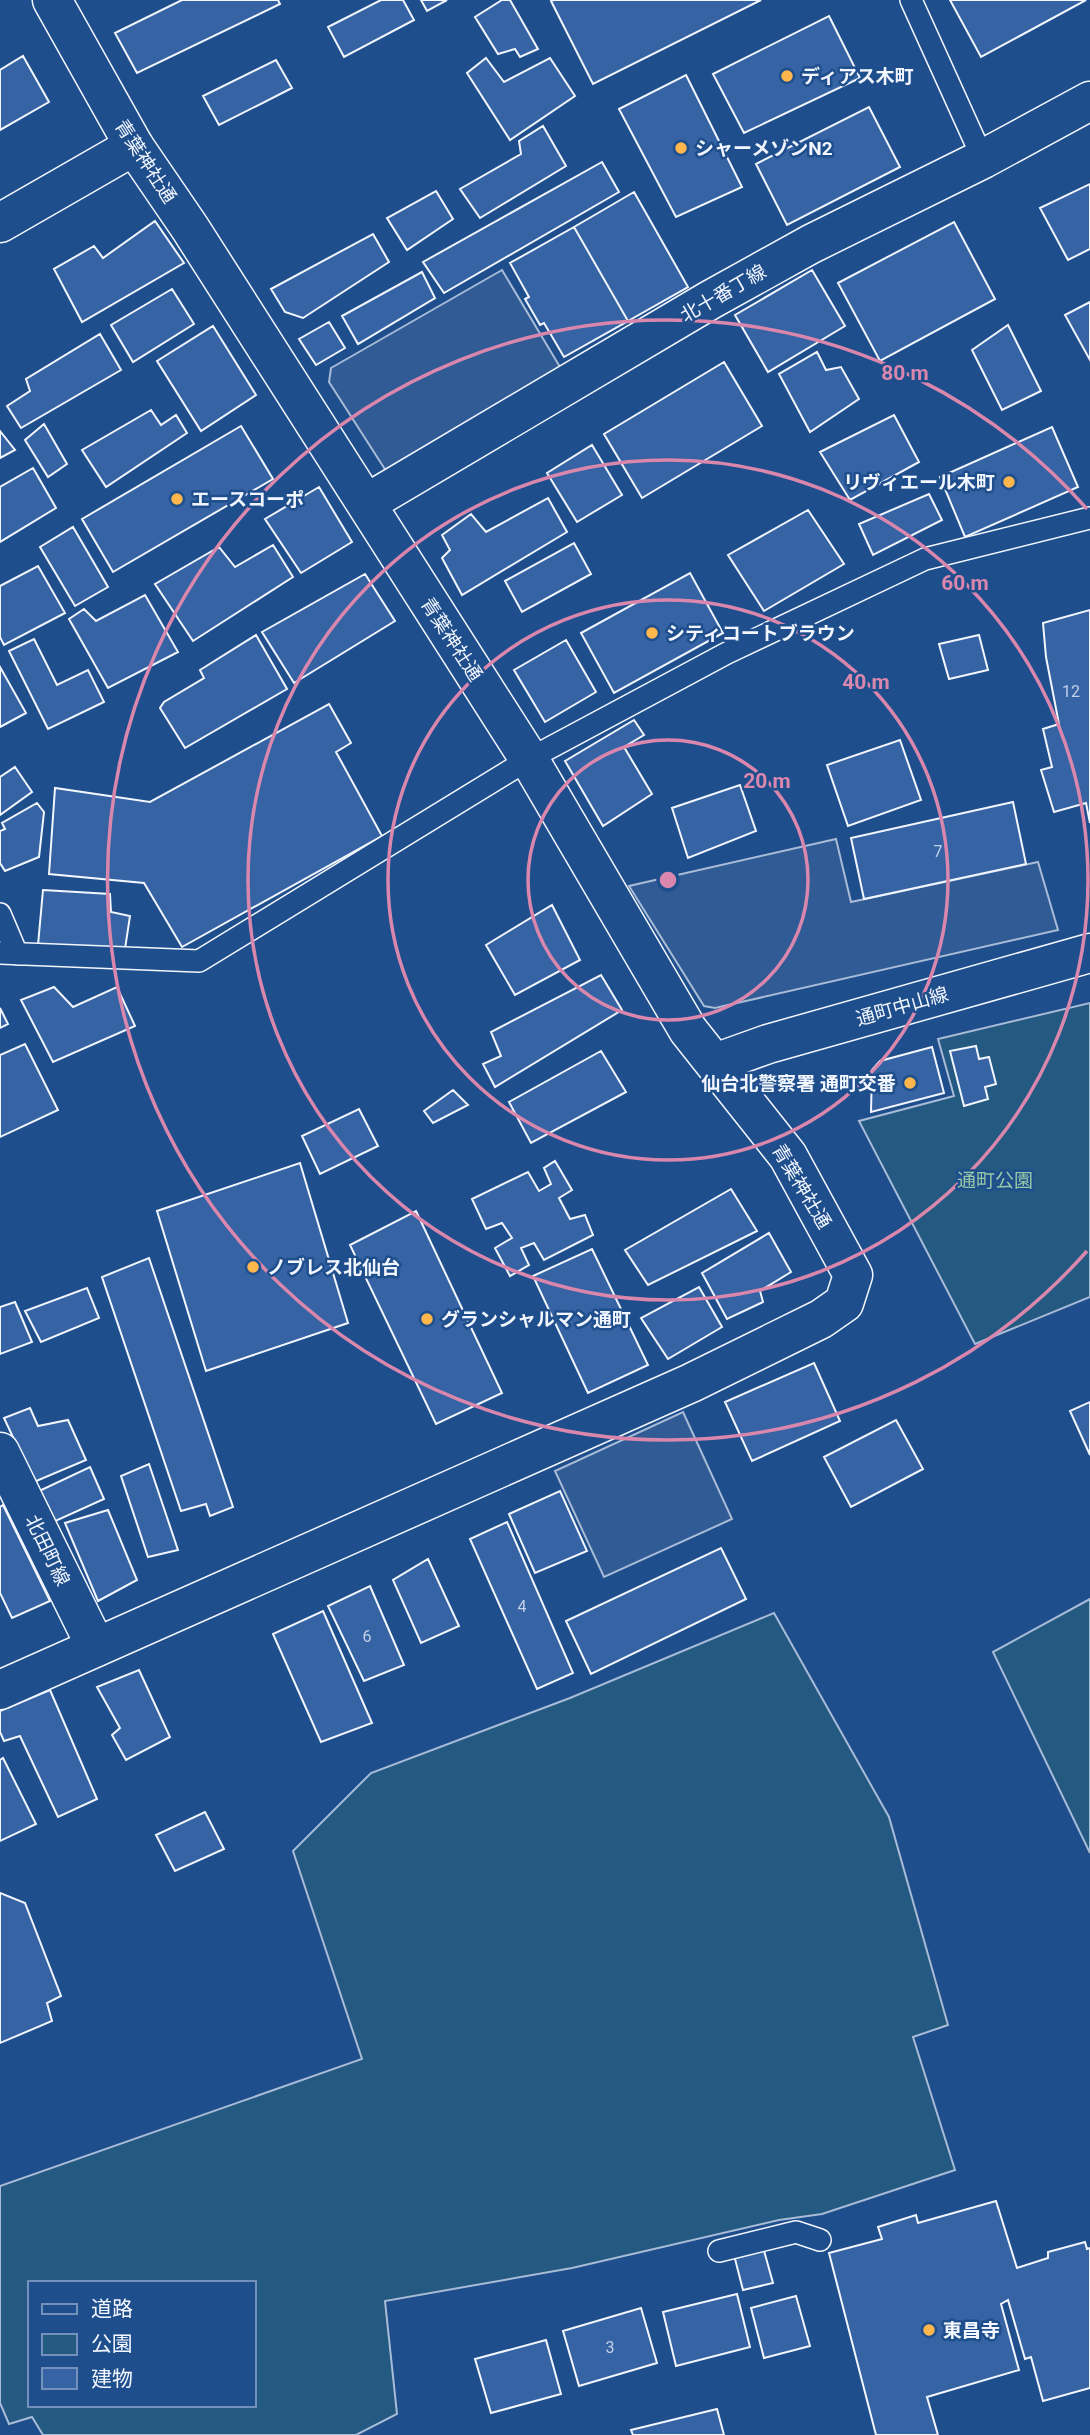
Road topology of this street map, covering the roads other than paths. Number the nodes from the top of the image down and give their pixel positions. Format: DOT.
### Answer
graph roads {
  1 [pos="52,0"];
  2 [pos="911,0"];
  3 [pos="1090,101"];
  4 [pos="134,146"];
  5 [pos="983,159"];
  6 [pos="0,223"];
  7 [pos="367,503"];
  8 [pos="1090,518"];
  9 [pos="529,759"];
  10 [pos="0,914"];
  11 [pos="1090,953"];
  12 [pos="8,954"];
  13 [pos="715,1063"];
  14 [pos="0,1452"];
  15 [pos="96,1647"];
  16 [pos="0,1690"];
  17 [pos="820,2240"];
  18 [pos="719,2251"];
  1 -- 4 [label="street, 青葉神社通"];
  2 -- 5 [label="lane"];
  3 -- 5 [label="street, 北十番丁線"];
  4 -- 6 [label="street"];
  4 -- 7 [label="street, 青葉神社通"];
  5 -- 7 [label="street, 北十番丁線"];
  7 -- 9 [label="street, 青葉神社通"];
  8 -- 9 [label="lane"];
  9 -- 12 [label="lane"];
  9 -- 13 [label="street, 青葉神社通"];
  10 -- 12 [label="lane"];
  11 -- 13 [label="street, 通町中山線"];
  13 -- 15 [label="street, 青葉神社通"];
  14 -- 15 [label="street, 北田町線"];
  15 -- 16 [label="street"];
  17 -- 18 [label="lane"];
}
